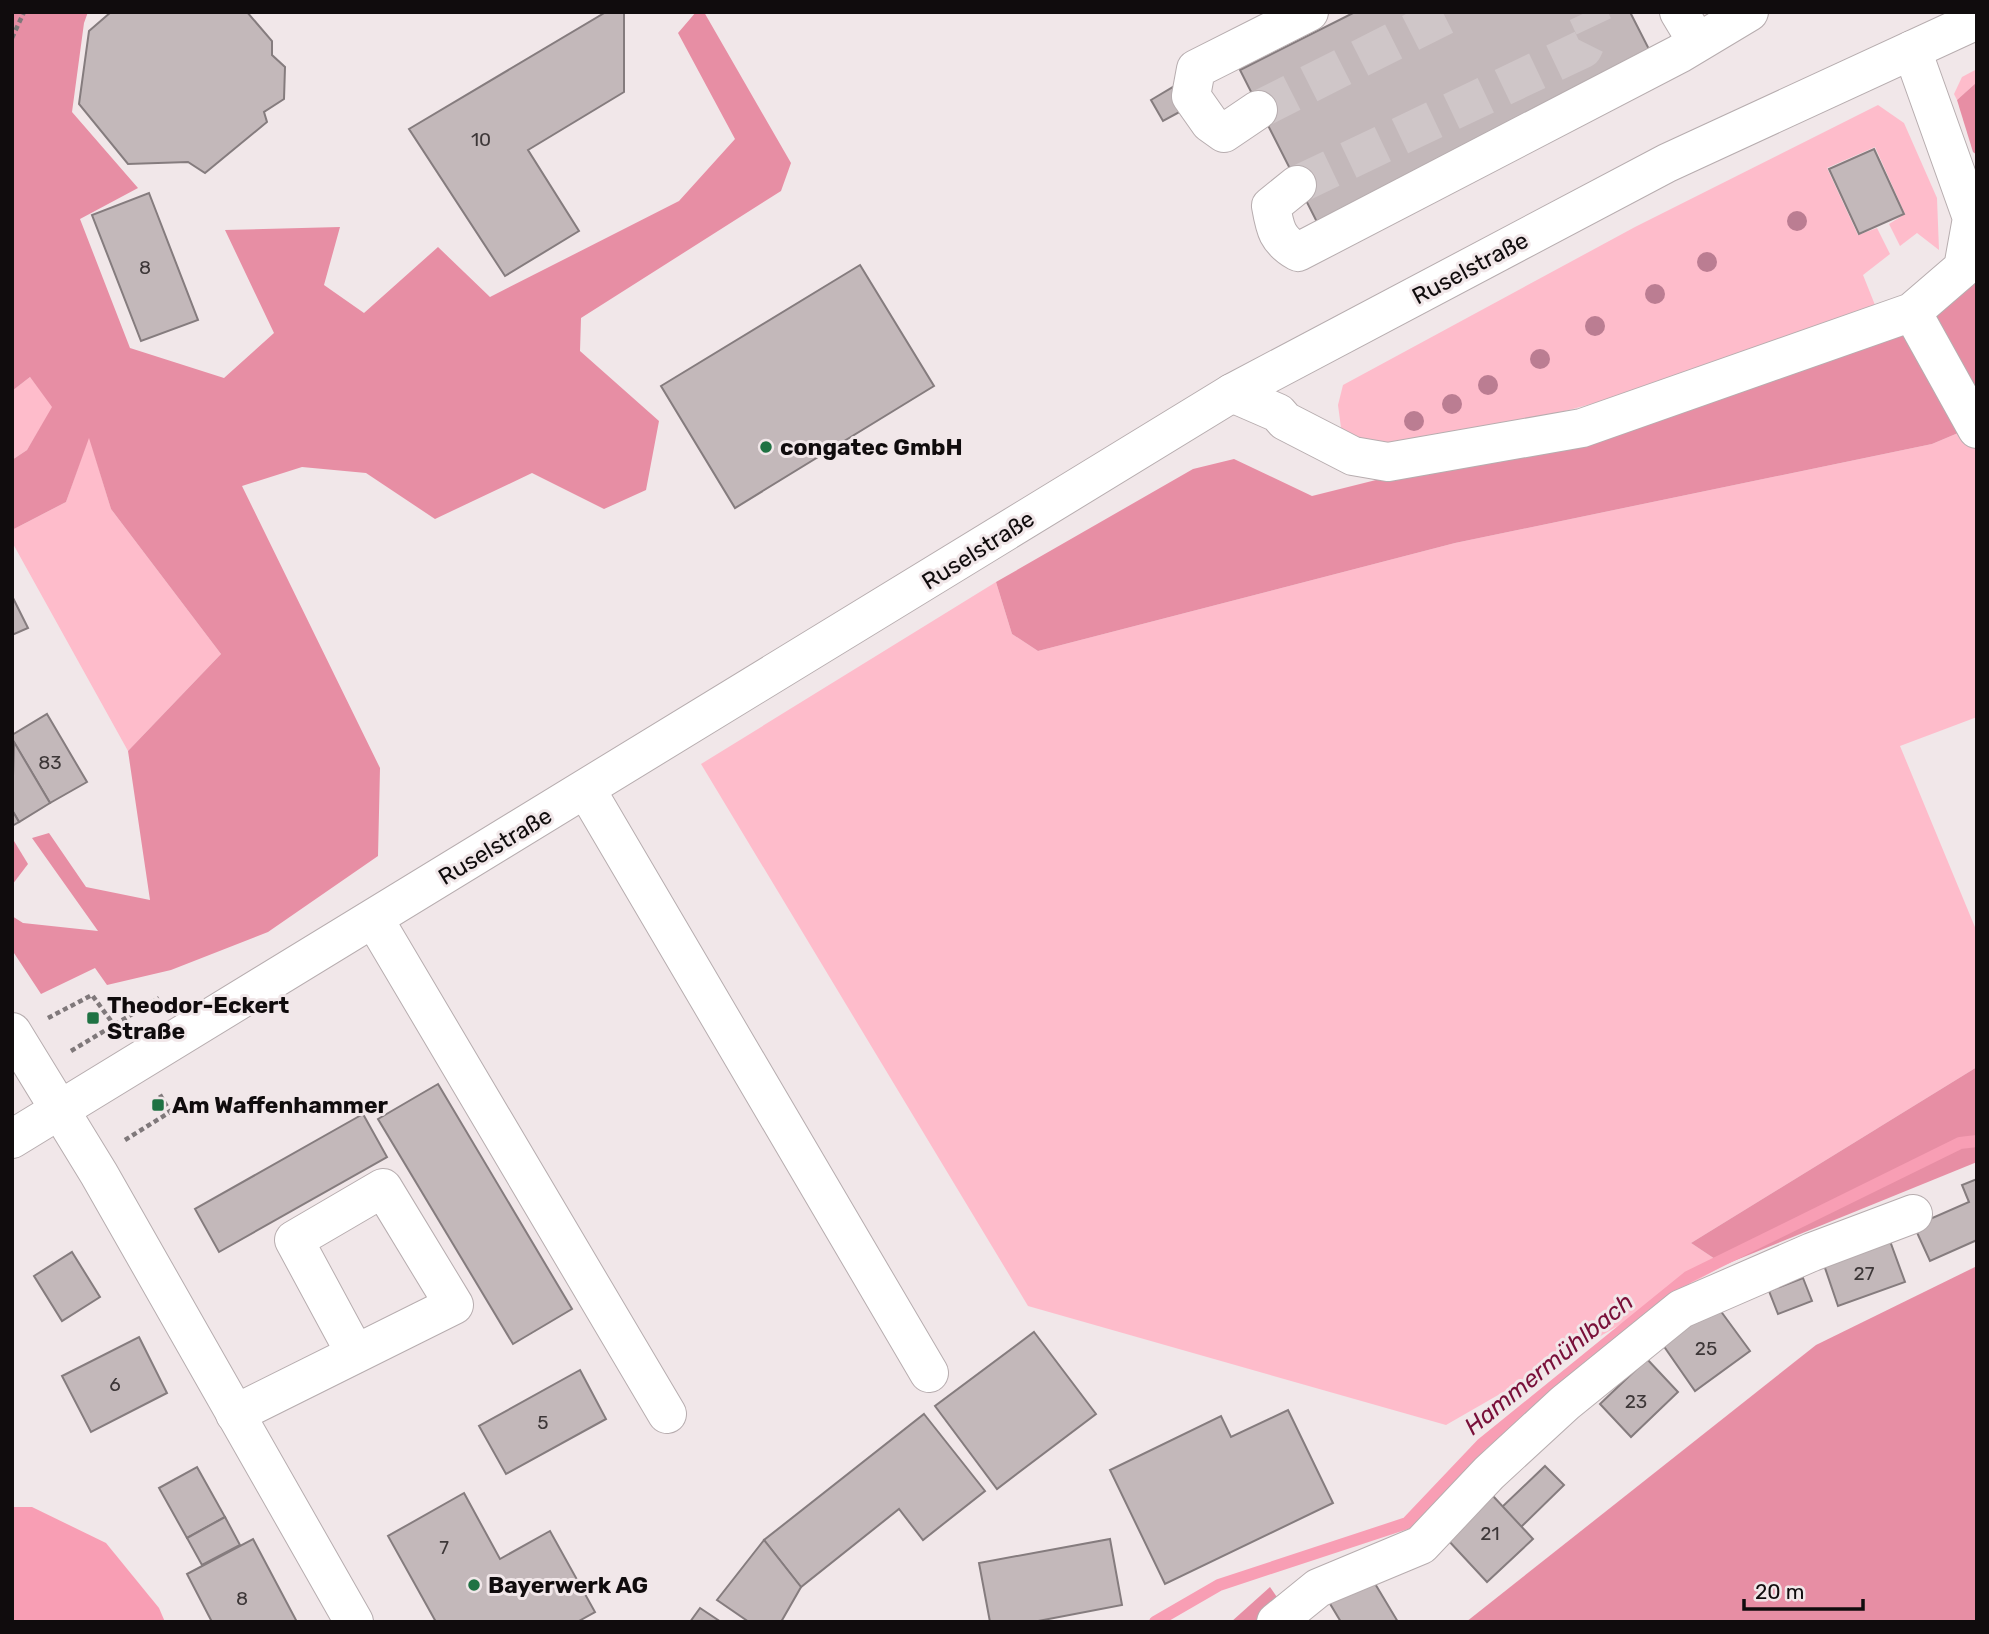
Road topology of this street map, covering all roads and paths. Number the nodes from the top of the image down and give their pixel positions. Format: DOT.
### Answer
graph roads {
  1 [pos="24,12"];
  2 [pos="1309,12"];
  3 [pos="1749,12"];
  4 [pos="1977,20"];
  5 [pos="1688,27"];
  6 [pos="12,38"];
  7 [pos="1912,50"];
  8 [pos="1258,110"];
  9 [pos="1297,185"];
  10 [pos="1912,312"];
  11 [pos="1232,393"];
  12 [pos="1977,429"];
  13 [pos="587,791"];
  14 [pos="373,919"];
  15 [pos="50,1018"];
  16 [pos="114,1025"];
  17 [pos="12,1032"];
  18 [pos="156,1086"];
  19 [pos="62,1110"];
  20 [pos="12,1139"];
  21 [pos="125,1140"];
  22 [pos="1913,1214"];
  23 [pos="355,1353"];
  24 [pos="929,1373"];
  25 [pos="235,1414"];
  26 [pos="667,1414"];
  27 [pos="354,1622"];
  28 [pos="1276,1622"];
  1 -- 6 [label="path"];
  2 -- 8 [label="main road"];
  3 -- 5 [label="main road"];
  4 -- 7 [label="main road, Ruselstraße"];
  5 -- 9 [label="main road"];
  7 -- 10 [label="main road"];
  7 -- 11 [label="main road, Ruselstraße"];
  10 -- 11 [label="main road"];
  10 -- 12 [label="main road"];
  11 -- 13 [label="main road, Ruselstraße"];
  13 -- 14 [label="main road, Ruselstraße"];
  13 -- 24 [label="main road"];
  14 -- 19 [label="main road, Ruselstraße"];
  14 -- 26 [label="main road"];
  15 -- 16 [label="path"];
  17 -- 19 [label="main road"];
  18 -- 21 [label="path"];
  19 -- 20 [label="main road, Ruselstraße"];
  19 -- 25 [label="main road"];
  22 -- 28 [label="main road"];
  23 -- 25 [label="main road"];
  25 -- 27 [label="main road"];
}
